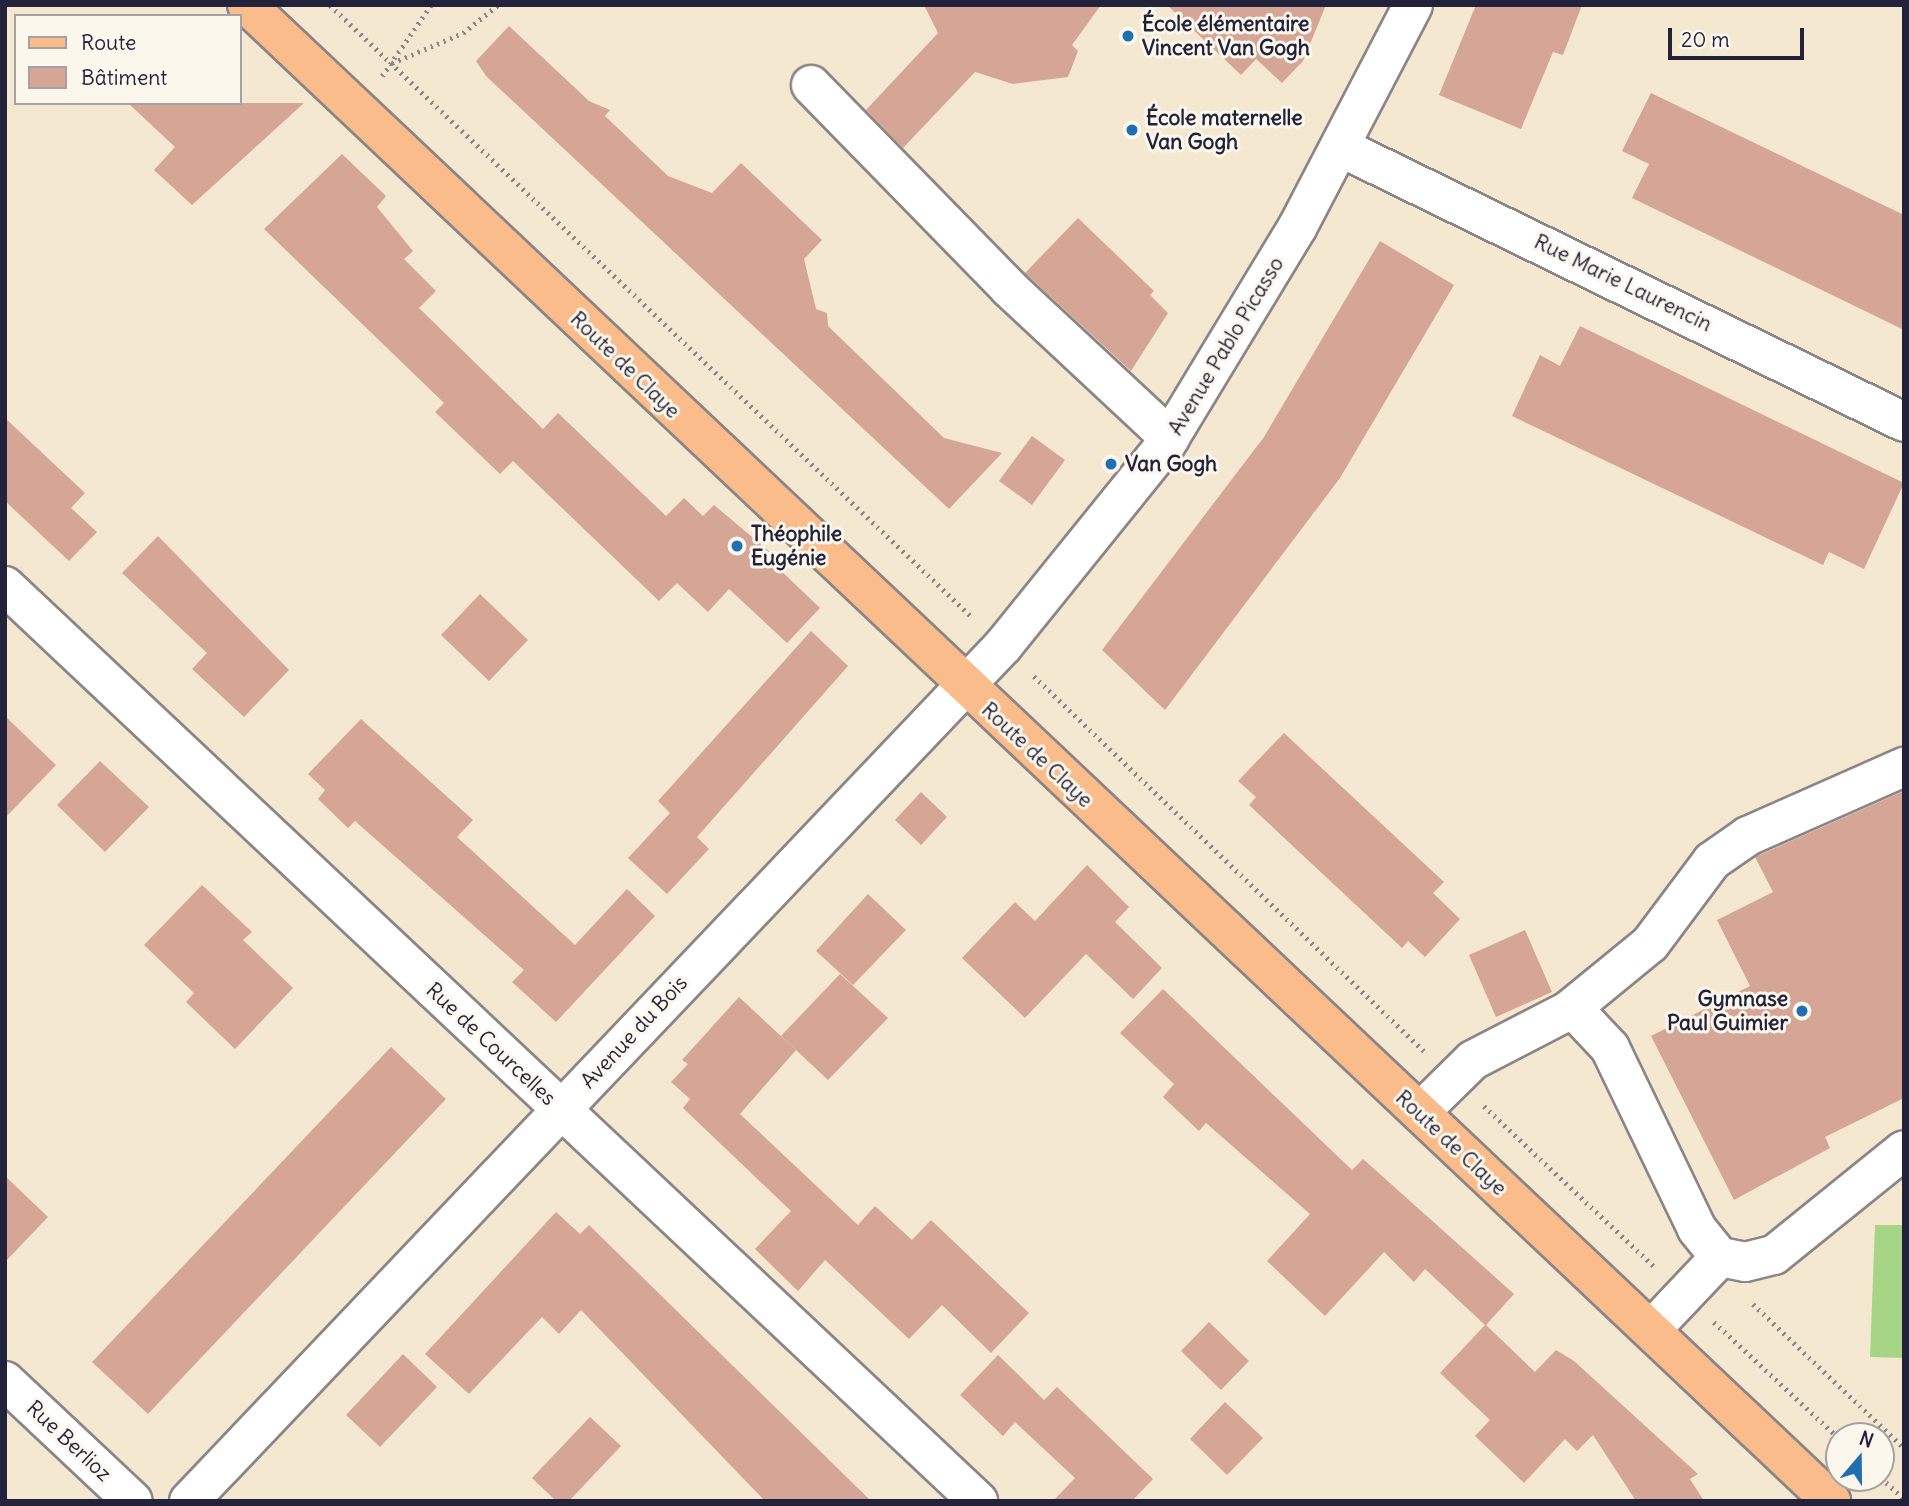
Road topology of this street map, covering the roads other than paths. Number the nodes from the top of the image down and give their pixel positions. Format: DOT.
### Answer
graph roads {
  1 [pos="247,5"];
  2 [pos="1413,5"];
  3 [pos="811,85"];
  4 [pos="1340,147"];
  5 [pos="1904,422"];
  6 [pos="1170,438"];
  7 [pos="5,586"];
  8 [pos="963,685"];
  9 [pos="1904,767"];
  10 [pos="1568,1011"];
  11 [pos="561,1110"];
  12 [pos="1420,1112"];
  13 [pos="1904,1150"];
  14 [pos="1733,1259"];
  15 [pos="1651,1330"];
  16 [pos="5,1381"];
  17 [pos="133,1501"];
  18 [pos="189,1501"];
  19 [pos="978,1501"];
  20 [pos="1831,1501"];
  1 -- 8 [label="main road, Route de Claye"];
  2 -- 4 [label="street, Avenue Pablo Picasso"];
  3 -- 6 [label="street"];
  4 -- 5 [label="street, Rue Marie Laurencin"];
  4 -- 6 [label="street, Avenue Pablo Picasso"];
  6 -- 8 [label="street, Avenue Pablo Picasso"];
  7 -- 11 [label="street, Rue de Courcelles"];
  8 -- 11 [label="street, Avenue du Bois"];
  8 -- 12 [label="main road, Route de Claye"];
  9 -- 10 [label="street"];
  10 -- 12 [label="street"];
  10 -- 14 [label="street"];
  11 -- 18 [label="street, Avenue du Bois"];
  11 -- 19 [label="street, Rue de Courcelles"];
  12 -- 15 [label="main road, Route de Claye"];
  13 -- 14 [label="street"];
  14 -- 15 [label="street"];
  15 -- 20 [label="main road, Route de Claye"];
  16 -- 17 [label="street, Rue Berlioz"];
}
